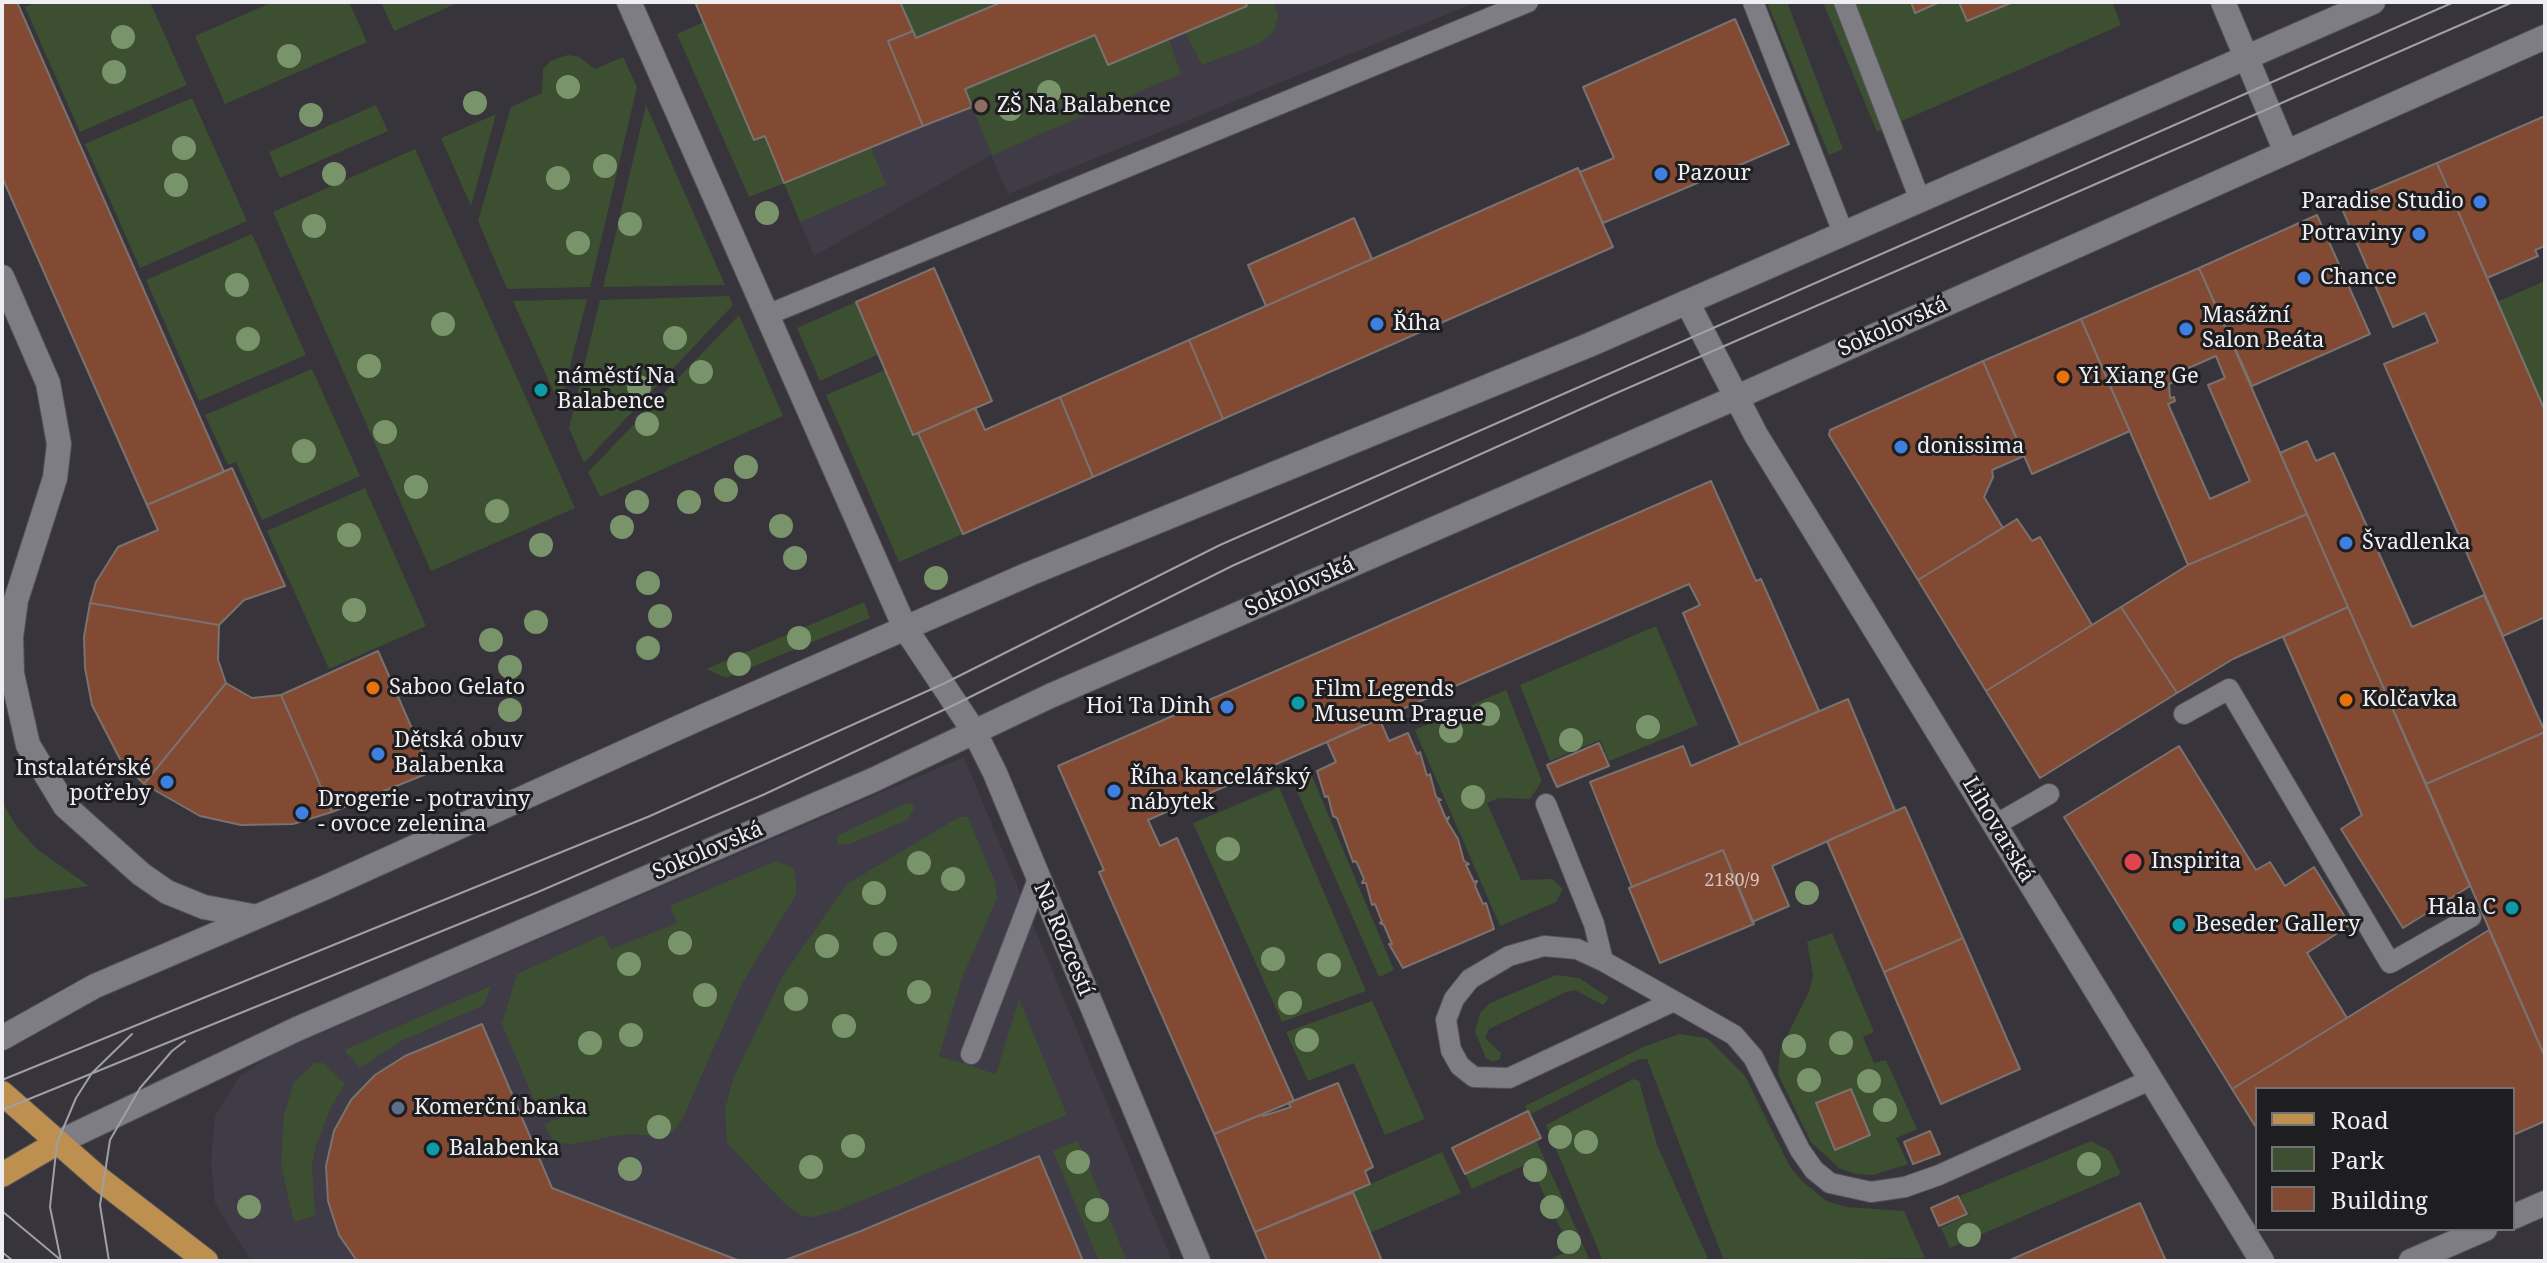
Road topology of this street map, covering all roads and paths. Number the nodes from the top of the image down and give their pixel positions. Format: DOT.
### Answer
graph roads {
  1 [pos="629,2"];
  2 [pos="1528,2"];
  3 [pos="1753,2"];
  4 [pos="1844,2"];
  5 [pos="2223,2"];
  6 [pos="2373,2"];
  7 [pos="2545,37"];
  8 [pos="2245,58"];
  9 [pos="2286,152"];
  10 [pos="1920,200"];
  11 [pos="1844,235"];
  12 [pos="2,277"];
  13 [pos="1687,302"];
  14 [pos="767,315"];
  15 [pos="1735,398"];
  16 [pos="905,628"];
  17 [pos="2184,714"];
  18 [pos="975,733"];
  19 [pos="2049,794"];
  20 [pos="1546,804"];
  21 [pos="1995,825"];
  22 [pos="1038,879"];
  23 [pos="252,916"];
  24 [pos="2471,917"];
  25 [pos="1603,961"];
  26 [pos="1674,1001"];
  27 [pos="2,1038"];
  28 [pos="971,1054"];
  29 [pos="2150,1080"];
  30 [pos="2,1093"];
  31 [pos="57,1143"];
  32 [pos="2,1175"];
  33 [pos="2545,1203"];
  34 [pos="2515,1216"];
  35 [pos="2480,1231"];
  36 [pos="206,1261"];
  37 [pos="1198,1261"];
  38 [pos="2262,1261"];
  39 [pos="2411,1261"];
  1 -- 14 [label="main road"];
  2 -- 14 [label="lane"];
  3 -- 11 [label="lane"];
  4 -- 10 [label="lane"];
  5 -- 8 [label="main road"];
  6 -- 8 [label="main road"];
  7 -- 9 [label="main road, Sokolovská"];
  8 -- 9 [label="main road"];
  8 -- 10 [label="main road"];
  9 -- 15 [label="main road, Sokolovská"];
  10 -- 11 [label="main road"];
  11 -- 13 [label="main road"];
  12 -- 23 [label="main road"];
  13 -- 15 [label="main road, Lihovarská"];
  13 -- 16 [label="main road"];
  14 -- 16 [label="main road"];
  15 -- 18 [label="main road, Sokolovská"];
  15 -- 21 [label="main road, Lihovarská"];
  16 -- 18 [label="main road, Na Rozcestí"];
  16 -- 23 [label="main road"];
  17 -- 24 [label="lane"];
  18 -- 22 [label="main road, Na Rozcestí"];
  18 -- 31 [label="main road, Sokolovská"];
  19 -- 21 [label="lane"];
  20 -- 25 [label="lane"];
  21 -- 29 [label="main road, Lihovarská"];
  22 -- 28 [label="lane"];
  22 -- 37 [label="main road, Na Rozcestí"];
  23 -- 27 [label="main road"];
  25 -- 26 [label="lane"];
  25 -- 26 [label="lane"];
  26 -- 29 [label="lane"];
  29 -- 38 [label="main road, Lihovarská"];
  30 -- 31 [label="main road"];
  31 -- 32 [label="main road"];
  31 -- 36 [label="main road"];
  33 -- 34 [label="main road"];
  35 -- 39 [label="main road"];
}
